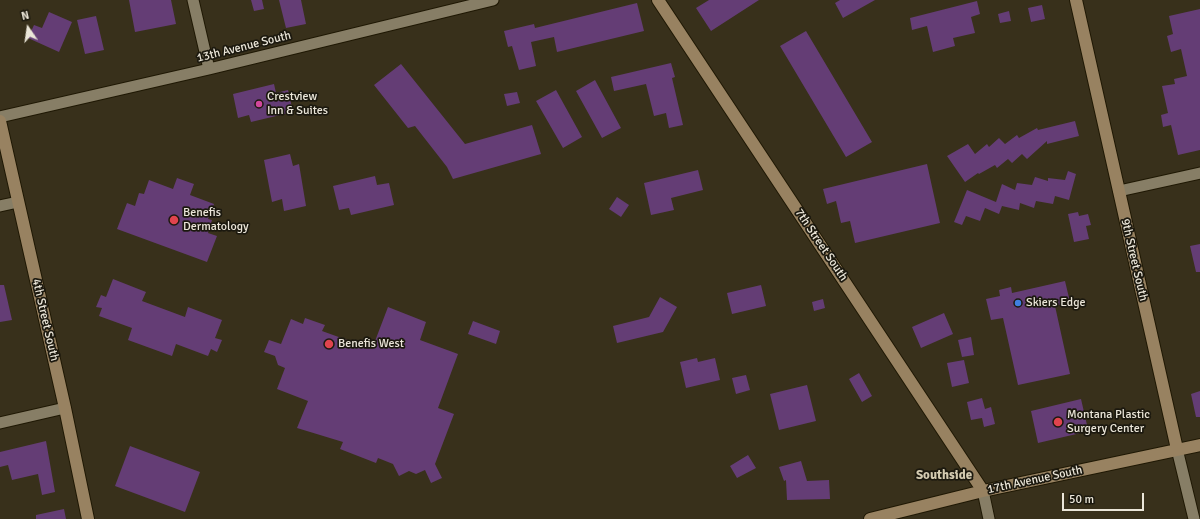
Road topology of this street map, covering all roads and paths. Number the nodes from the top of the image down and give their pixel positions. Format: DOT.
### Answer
graph roads {
  1 [pos="193,0"];
  2 [pos="493,0"];
  3 [pos="658,0"];
  4 [pos="1076,0"];
  5 [pos="209,69"];
  6 [pos="0,116"];
  7 [pos="0,121"];
  8 [pos="1200,173"];
  9 [pos="1119,191"];
  10 [pos="18,202"];
  11 [pos="0,206"];
  12 [pos="65,408"];
  13 [pos="0,423"];
  14 [pos="1200,444"];
  15 [pos="1177,450"];
  16 [pos="983,491"];
  17 [pos="88,519"];
  18 [pos="870,519"];
  19 [pos="989,519"];
  20 [pos="1194,519"];
  1 -- 5 [label="street"];
  2 -- 5 [label="street, 13th Avenue South"];
  3 -- 16 [label="street, 7th Street South"];
  4 -- 9 [label="street, 9th Street South"];
  5 -- 6 [label="street, 13th Avenue South"];
  7 -- 10 [label="street, 4th Street South"];
  8 -- 9 [label="street"];
  9 -- 15 [label="street, 9th Street South"];
  10 -- 11 [label="street"];
  10 -- 12 [label="street, 4th Street South"];
  12 -- 13 [label="street"];
  12 -- 17 [label="street, 4th Street South"];
  14 -- 15 [label="street, 17th Avenue South"];
  15 -- 16 [label="street, 17th Avenue South"];
  15 -- 20 [label="street, 9th Street South"];
  16 -- 18 [label="street, 17th Avenue South"];
  16 -- 19 [label="street"];
}
